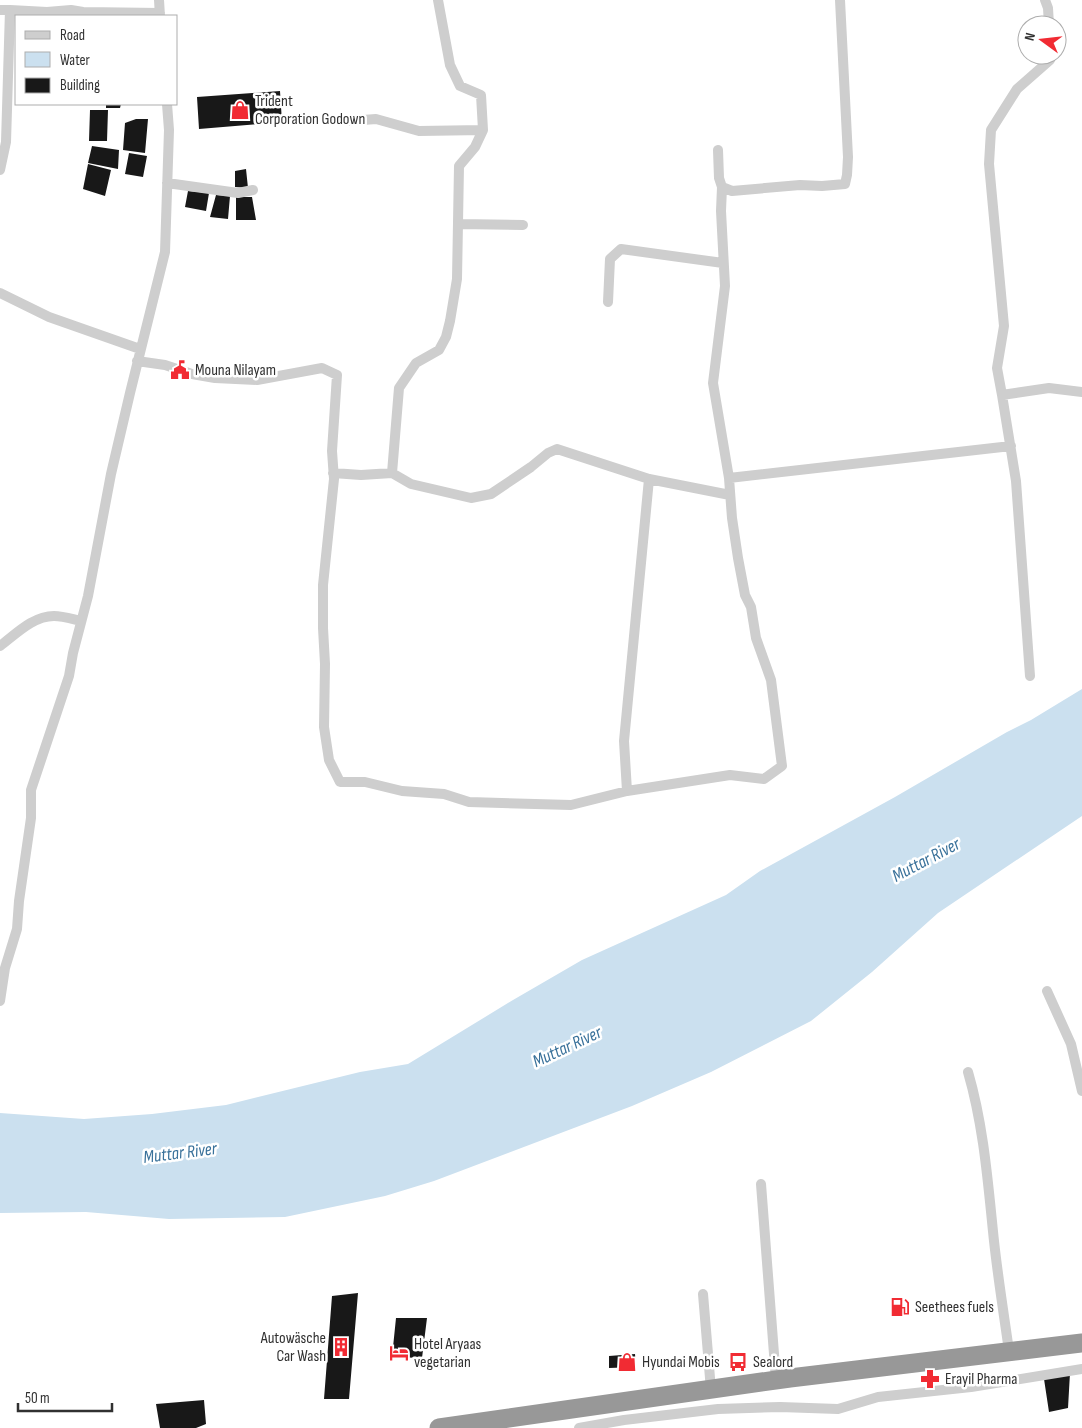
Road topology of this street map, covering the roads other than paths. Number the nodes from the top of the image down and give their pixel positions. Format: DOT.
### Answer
graph roads {
  1 [pos="159,0"];
  2 [pos="438,0"];
  3 [pos="840,0"];
  4 [pos="1045,0"];
  5 [pos="5,10"];
  6 [pos="160,15"];
  7 [pos="1048,15"];
  8 [pos="1044,65"];
  9 [pos="167,105"];
  10 [pos="350,121"];
  11 [pos="483,130"];
  12 [pos="718,150"];
  13 [pos="0,170"];
  14 [pos="167,183"];
  15 [pos="722,187"];
  16 [pos="253,190"];
  17 [pos="458,224"];
  18 [pos="524,225"];
  19 [pos="723,262"];
  20 [pos="0,294"];
  21 [pos="608,302"];
  22 [pos="140,349"];
  23 [pos="137,361"];
  24 [pos="1082,392"];
  25 [pos="1002,395"];
  26 [pos="1011,446"];
  27 [pos="333,473"];
  28 [pos="392,473"];
  29 [pos="729,478"];
  30 [pos="649,479"];
  31 [pos="730,495"];
  32 [pos="81,621"];
  33 [pos="0,646"];
  34 [pos="1030,676"];
  35 [pos="627,791"];
  36 [pos="1048,991"];
  37 [pos="0,1001"];
  38 [pos="968,1072"];
  39 [pos="1082,1091"];
  40 [pos="761,1184"];
  41 [pos="703,1294"];
  42 [pos="1082,1343"];
  43 [pos="1009,1351"];
  44 [pos="1082,1369"];
  45 [pos="776,1380"];
  46 [pos="711,1390"];
  47 [pos="439,1428"];
  48 [pos="580,1428"];
  1 -- 6 [label="street"];
  2 -- 11 [label="street"];
  3 -- 15 [label="street"];
  4 -- 7 [label="street"];
  5 -- 6 [label="street"];
  5 -- 13 [label="street"];
  8 -- 25 [label="street"];
  9 -- 14 [label="street"];
  10 -- 11 [label="street"];
  11 -- 17 [label="street"];
  12 -- 15 [label="street"];
  14 -- 16 [label="street"];
  14 -- 22 [label="street"];
  15 -- 19 [label="street"];
  17 -- 18 [label="street"];
  17 -- 28 [label="street"];
  19 -- 21 [label="street"];
  19 -- 29 [label="street"];
  20 -- 22 [label="street"];
  22 -- 23 [label="street"];
  23 -- 27 [label="street"];
  23 -- 32 [label="street"];
  24 -- 25 [label="street"];
  25 -- 26 [label="street"];
  26 -- 29 [label="street"];
  26 -- 34 [label="street"];
  27 -- 28 [label="street"];
  27 -- 35 [label="street"];
  28 -- 30 [label="street"];
  29 -- 31 [label="street"];
  30 -- 31 [label="street"];
  30 -- 35 [label="street"];
  31 -- 35 [label="street"];
  32 -- 33 [label="street"];
  32 -- 37 [label="street"];
  36 -- 39 [label="street"];
  38 -- 43 [label="street"];
  40 -- 45 [label="street"];
  41 -- 46 [label="street"];
  42 -- 43 [label="highway"];
  43 -- 45 [label="highway"];
  44 -- 48 [label="street"];
  45 -- 46 [label="highway"];
  46 -- 47 [label="highway"];
}
